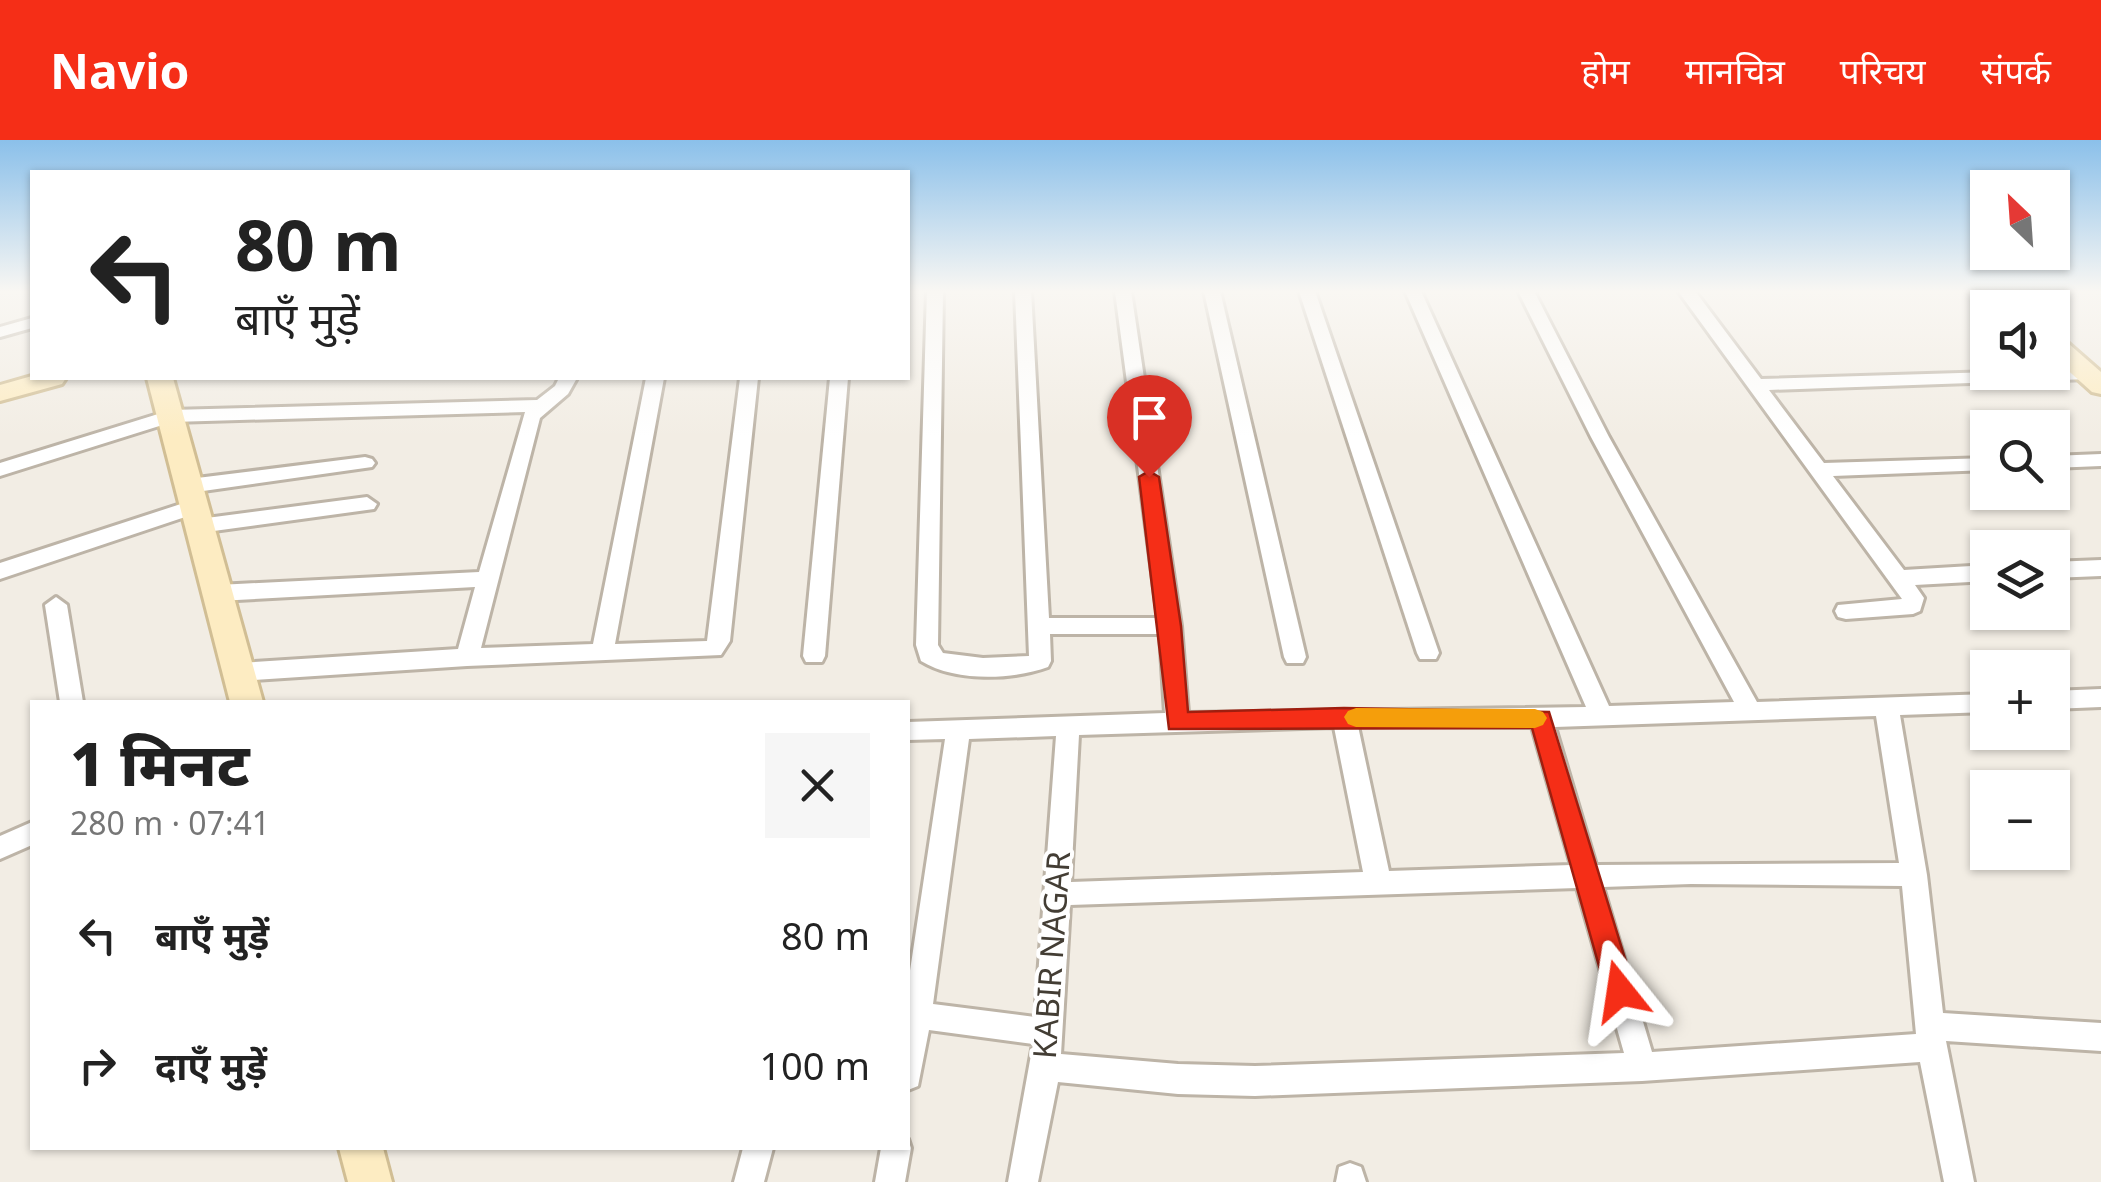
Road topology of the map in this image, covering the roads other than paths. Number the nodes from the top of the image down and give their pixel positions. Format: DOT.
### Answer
graph roads {
  1 [pos="935,340"];
  2 [pos="1025,340"];
  3 [pos="1130,340"];
  4 [pos="1223,340"];
  5 [pos="1323,340"];
  6 [pos="1435,340"];
  7 [pos="1551,340"];
  8 [pos="1722,340"];
  9 [pos="2070,358"];
  10 [pos="45,380"];
  11 [pos="161,380"];
  12 [pos="567,380"];
  13 [pos="655,380"];
  14 [pos="749,380"];
  15 [pos="839,380"];
  16 [pos="2094,380"];
  17 [pos="1756,385"];
  18 [pos="0,393"];
  19 [pos="539,406"];
  20 [pos="171,416"];
  21 [pos="2101,460"];
  22 [pos="2070,461"];
  23 [pos="364,463"];
  24 [pos="1970,465"];
  25 [pos="0,470"];
  26 [pos="1819,470"];
  27 [pos="368,504"];
  28 [pos="194,506"];
  29 [pos="2101,568"];
  30 [pos="2070,569"];
  31 [pos="0,571"];
  32 [pos="1970,574"];
  33 [pos="1899,578"];
  34 [pos="485,579"];
  35 [pos="218,592"];
  36 [pos="56,606"];
  37 [pos="1846,611"];
  38 [pos="1039,626"];
  39 [pos="1170,626"];
  40 [pos="602,653"];
  41 [pos="1428,653"];
  42 [pos="814,656"];
  43 [pos="467,657"];
  44 [pos="1294,657"];
  45 [pos="239,672"];
  46 [pos="2101,698"];
  47 [pos="2070,699"];
  48 [pos="72,700"];
  49 [pos="246,700"];
  50 [pos="1970,704"];
  51 [pos="1887,709"];
  52 [pos="1750,710"];
  53 [pos="1601,715"];
  54 [pos="1344,717"];
  55 [pos="1541,718"];
  56 [pos="1177,722"];
  57 [pos="1068,727"];
  58 [pos="910,731"];
  59 [pos="958,731"];
  60 [pos="30,834"];
  61 [pos="0,848"];
  62 [pos="1914,875"];
  63 [pos="1589,877"];
  64 [pos="1378,882"];
  65 [pos="1056,894"];
  66 [pos="912,1015"];
  67 [pos="1048,1032"];
  68 [pos="1931,1037"];
  69 [pos="2101,1038"];
  70 [pos="910,1046"];
  71 [pos="1046,1067"];
  72 [pos="1642,1067"];
  73 [pos="362,1150"];
  74 [pos="757,1150"];
  75 [pos="896,1150"];
  76 [pos="370,1182"];
  77 [pos="749,1182"];
  78 [pos="890,1182"];
  79 [pos="1023,1182"];
  80 [pos="1960,1182"];
  1 -- 38 [label="street"];
  2 -- 38 [label="street"];
  3 -- 39 [label="street"];
  4 -- 44 [label="street"];
  5 -- 41 [label="street"];
  6 -- 53 [label="street"];
  7 -- 52 [label="street"];
  8 -- 17 [label="street"];
  9 -- 16 [label="street"];
  10 -- 18 [label="street"];
  11 -- 20 [label="street"];
  12 -- 19 [label="street"];
  13 -- 40 [label="street"];
  14 -- 40 [label="street"];
  15 -- 42 [label="street"];
  16 -- 17 [label="street"];
  17 -- 26 [label="street"];
  19 -- 20 [label="street"];
  19 -- 34 [label="street"];
  20 -- 25 [label="street"];
  20 -- 28 [label="street"];
  21 -- 22 [label="street"];
  23 -- 28 [label="street"];
  24 -- 26 [label="street"];
  26 -- 33 [label="street"];
  27 -- 28 [label="street"];
  28 -- 31 [label="street"];
  28 -- 35 [label="street"];
  29 -- 30 [label="street"];
  32 -- 33 [label="street"];
  33 -- 37 [label="street"];
  34 -- 35 [label="street"];
  34 -- 43 [label="street"];
  35 -- 45 [label="street"];
  36 -- 48 [label="street"];
  38 -- 39 [label="street"];
  39 -- 56 [label="street"];
  40 -- 43 [label="street"];
  43 -- 45 [label="street"];
  45 -- 49 [label="street"];
  46 -- 47 [label="street"];
  50 -- 51 [label="street"];
  51 -- 52 [label="street"];
  51 -- 62 [label="street"];
  52 -- 53 [label="street"];
  53 -- 55 [label="street"];
  54 -- 55 [label="street"];
  54 -- 56 [label="street"];
  54 -- 64 [label="street"];
  55 -- 63 [label="street"];
  56 -- 57 [label="street"];
  57 -- 59 [label="street"];
  57 -- 65 [label="street, KABIR NAGAR"];
  58 -- 59 [label="street"];
  59 -- 66 [label="street"];
  60 -- 61 [label="street"];
  62 -- 63 [label="street"];
  62 -- 68 [label="street"];
  63 -- 64 [label="street"];
  63 -- 72 [label="street"];
  64 -- 65 [label="street"];
  65 -- 67 [label="street, KABIR NAGAR"];
  66 -- 67 [label="street"];
  66 -- 70 [label="street"];
  67 -- 71 [label="street, KABIR NAGAR"];
  68 -- 69 [label="street"];
  68 -- 72 [label="street"];
  68 -- 80 [label="street"];
  71 -- 72 [label="street"];
  71 -- 79 [label="street, KABIR NAGAR"];
  73 -- 76 [label="street"];
  74 -- 77 [label="street"];
  75 -- 78 [label="street"];
}
